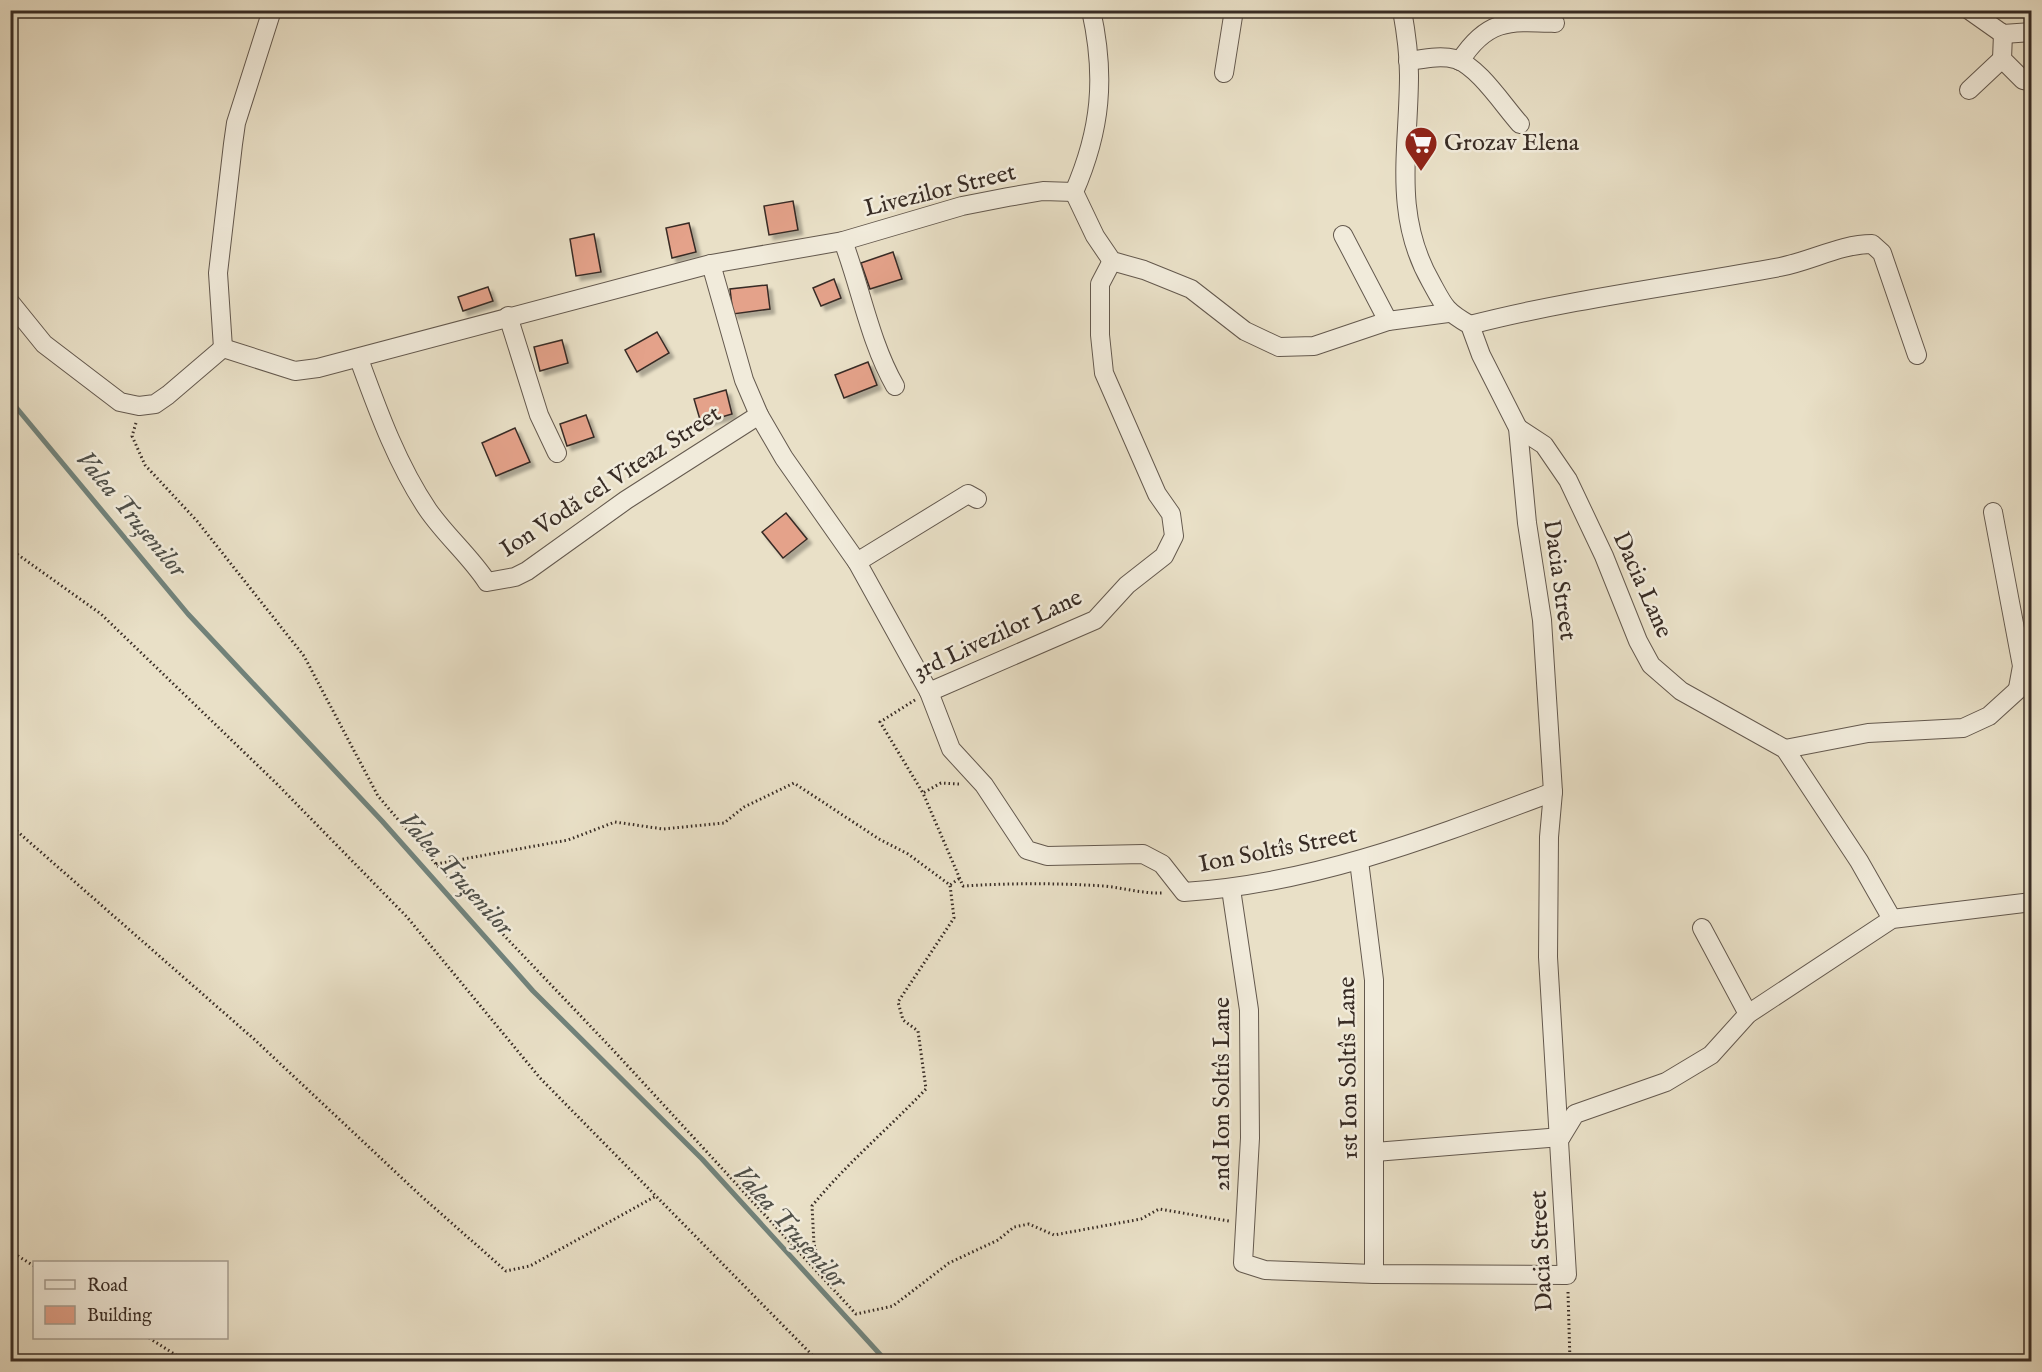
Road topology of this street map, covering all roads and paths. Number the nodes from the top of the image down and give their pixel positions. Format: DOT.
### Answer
graph roads {
  1 [pos="272,10"];
  2 [pos="1091,10"];
  3 [pos="1234,10"];
  4 [pos="1402,10"];
  5 [pos="1969,10"];
  6 [pos="1555,23"];
  7 [pos="2031,32"];
  8 [pos="2003,34"];
  9 [pos="2002,59"];
  10 [pos="1408,61"];
  11 [pos="1460,62"];
  12 [pos="1224,73"];
  13 [pos="2031,82"];
  14 [pos="1969,90"];
  15 [pos="1520,124"];
  16 [pos="1074,192"];
  17 [pos="1343,235"];
  18 [pos="843,241"];
  19 [pos="1112,261"];
  20 [pos="711,264"];
  21 [pos="10,302"];
  22 [pos="1448,313"];
  23 [pos="508,316"];
  24 [pos="1388,321"];
  25 [pos="1470,325"];
  26 [pos="223,348"];
  27 [pos="1917,355"];
  28 [pos="359,359"];
  29 [pos="896,386"];
  30 [pos="139,406"];
  31 [pos="759,415"];
  32 [pos="1518,428"];
  33 [pos="557,453"];
  34 [pos="977,500"];
  35 [pos="1992,512"];
  36 [pos="10,549"];
  37 [pos="857,562"];
  38 [pos="2025,682"];
  39 [pos="929,692"];
  40 [pos="1785,749"];
  41 [pos="1553,792"];
  42 [pos="923,793"];
  43 [pos="10,825"];
  44 [pos="1359,861"];
  45 [pos="436,864"];
  46 [pos="960,878"];
  47 [pos="950,885"];
  48 [pos="1230,889"];
  49 [pos="2031,902"];
  50 [pos="1892,919"];
  51 [pos="1702,928"];
  52 [pos="1748,1014"];
  53 [pos="1561,1137"];
  54 [pos="1375,1152"];
  55 [pos="656,1196"];
  56 [pos="1245,1226"];
  57 [pos="10,1251"];
  58 [pos="33,1265"];
  59 [pos="1374,1275"];
  60 [pos="1567,1275"];
  61 [pos="825,1280"];
  62 [pos="151,1339"];
  63 [pos="187,1362"];
  64 [pos="819,1362"];
  65 [pos="1570,1362"];
  1 -- 26 [label="street"];
  2 -- 16 [label="street"];
  3 -- 12 [label="street"];
  4 -- 10 [label="street"];
  5 -- 8 [label="street"];
  6 -- 11 [label="street"];
  7 -- 8 [label="street"];
  8 -- 9 [label="street"];
  9 -- 13 [label="street"];
  9 -- 14 [label="street"];
  10 -- 11 [label="street"];
  10 -- 22 [label="street"];
  11 -- 15 [label="street"];
  16 -- 18 [label="street, Livezilor Street"];
  16 -- 19 [label="street"];
  17 -- 24 [label="street"];
  18 -- 20 [label="street, Livezilor Street"];
  18 -- 29 [label="street, Livezilor Street"];
  19 -- 24 [label="street"];
  19 -- 39 [label="street, 3rd Livezilor Lane"];
  20 -- 23 [label="street, Livezilor Street"];
  20 -- 31 [label="street, Ion Vodă cel Viteaz Street"];
  21 -- 30 [label="street"];
  22 -- 24 [label="street"];
  22 -- 25 [label="street"];
  23 -- 28 [label="street, Livezilor Street"];
  23 -- 33 [label="street"];
  25 -- 27 [label="street"];
  25 -- 32 [label="street, Dacia Street"];
  26 -- 28 [label="street, Livezilor Street"];
  26 -- 30 [label="street"];
  28 -- 31 [label="street, Ion Vodă cel Viteaz Street"];
  30 -- 45 [label="path"];
  31 -- 37 [label="street, Ion Vodă cel Viteaz Street"];
  32 -- 40 [label="street, Dacia Lane"];
  32 -- 41 [label="street, Dacia Street"];
  34 -- 37 [label="street"];
  35 -- 38 [label="street"];
  36 -- 55 [label="path"];
  37 -- 39 [label="street, Ion Vodă cel Viteaz Street"];
  38 -- 40 [label="street"];
  39 -- 42 [label="path, 3rd Livezilor Lane"];
  39 -- 48 [label="street, Ion Soltîs Street"];
  40 -- 50 [label="street, Dacia Lane"];
  41 -- 44 [label="street, Ion Soltîs Street"];
  41 -- 53 [label="street, Dacia Street"];
  43 -- 55 [label="path"];
  44 -- 48 [label="street, Ion Soltîs Street"];
  44 -- 54 [label="street, 1st Ion Soltîs Lane"];
  45 -- 47 [label="path"];
  45 -- 61 [label="path"];
  46 -- 47 [label="path"];
  47 -- 61 [label="path"];
  48 -- 56 [label="street, 2nd Ion Soltîs Lane"];
  49 -- 50 [label="street"];
  50 -- 52 [label="street"];
  51 -- 52 [label="street"];
  52 -- 53 [label="street"];
  53 -- 54 [label="street"];
  53 -- 60 [label="street, Dacia Street"];
  54 -- 59 [label="street, 1st Ion Soltîs Lane"];
  55 -- 64 [label="path"];
  56 -- 59 [label="street, 2nd Ion Soltîs Lane"];
  56 -- 61 [label="path"];
  57 -- 58 [label="path"];
  59 -- 60 [label="street"];
  60 -- 65 [label="path, Dacia Street"];
  62 -- 63 [label="path"];
}
